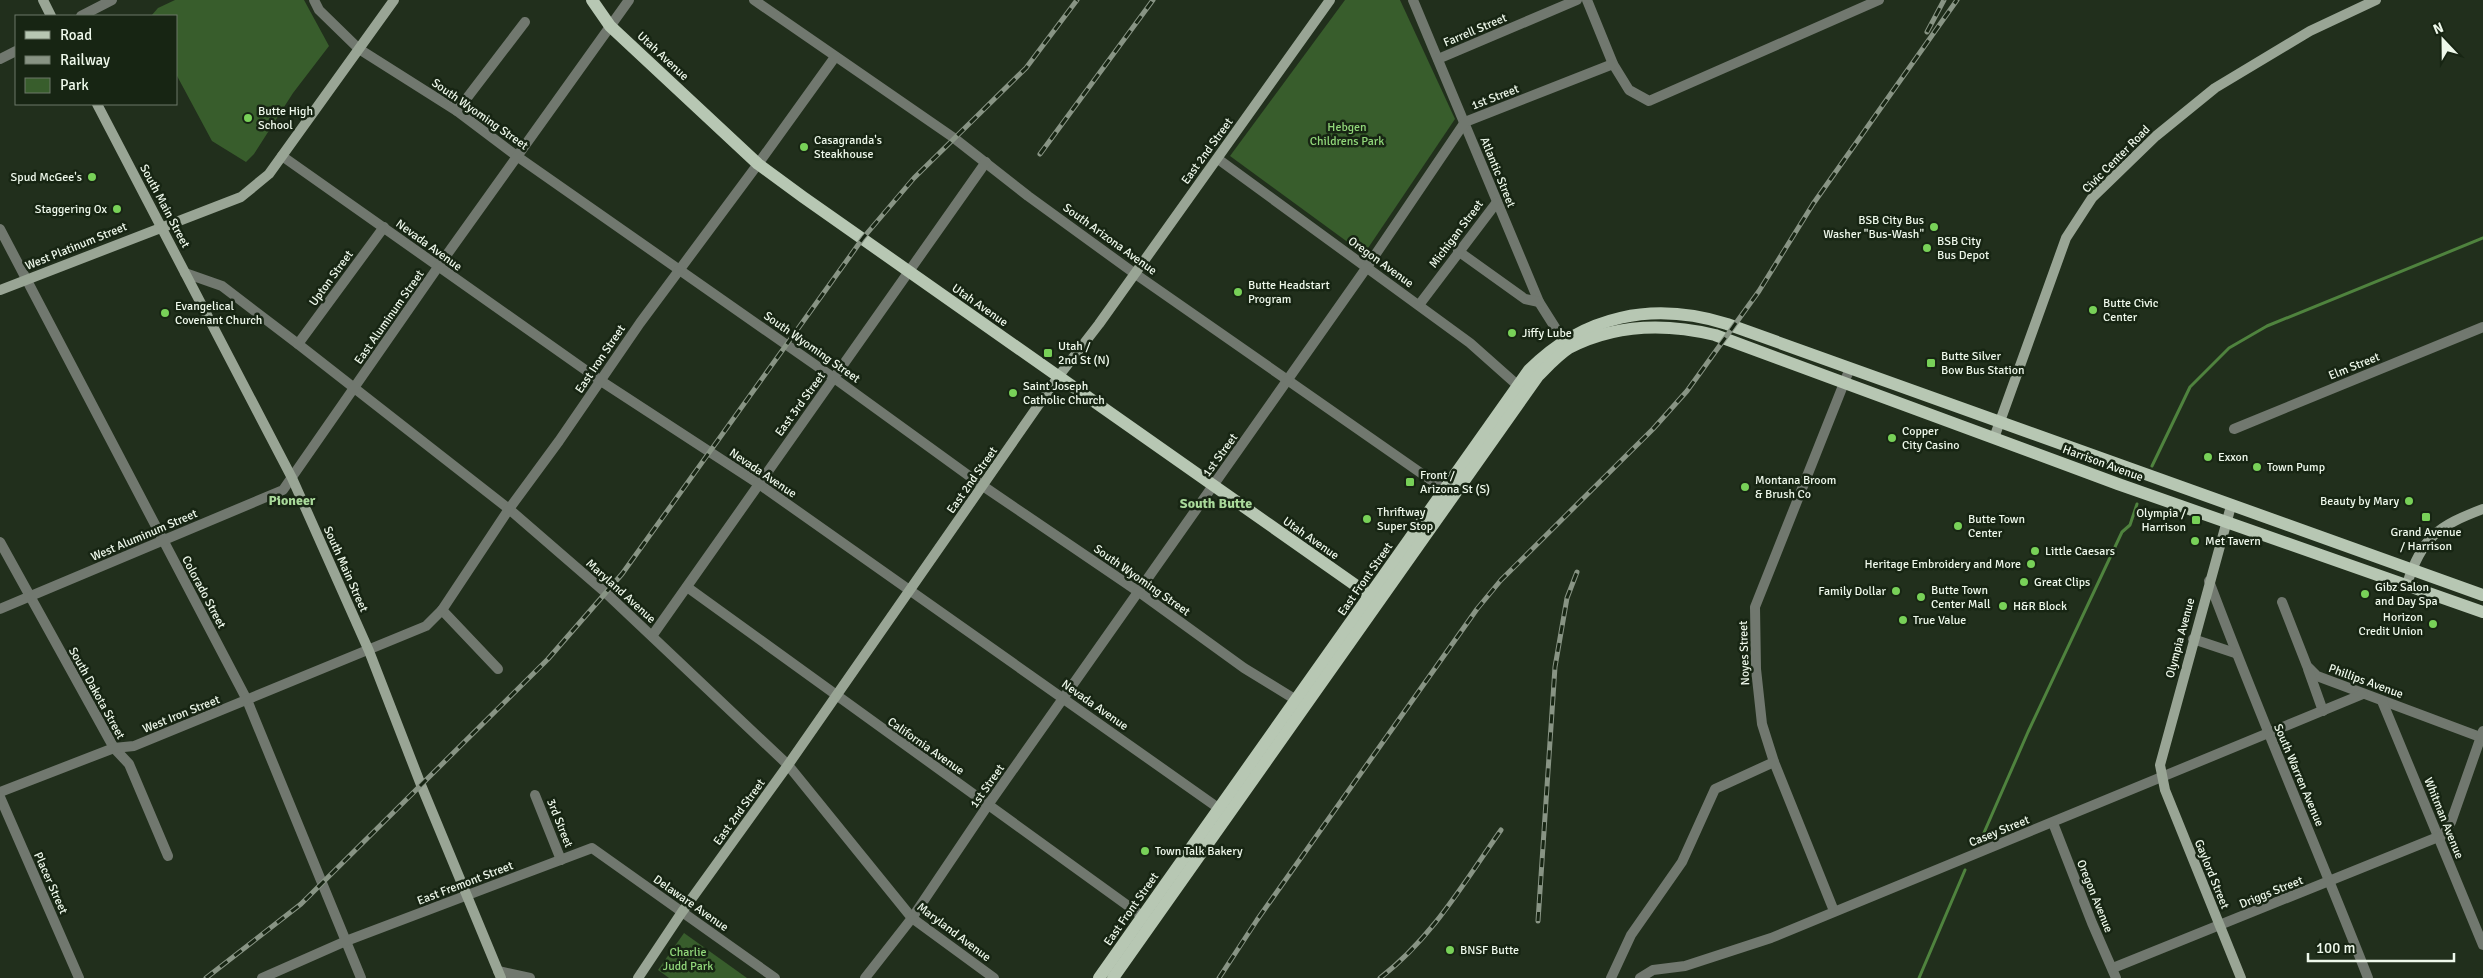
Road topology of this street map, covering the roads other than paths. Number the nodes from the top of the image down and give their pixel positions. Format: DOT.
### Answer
graph roads {
  1 [pos="43,0"];
  2 [pos="112,0"];
  3 [pos="314,0"];
  4 [pos="394,0"];
  5 [pos="592,0"];
  6 [pos="630,0"];
  7 [pos="754,0"];
  8 [pos="1330,0"];
  9 [pos="1413,0"];
  10 [pos="1577,0"];
  11 [pos="1587,0"];
  12 [pos="2376,0"];
  13 [pos="1874,1"];
  14 [pos="51,15"];
  15 [pos="83,15"];
  16 [pos="525,22"];
  17 [pos="610,26"];
  18 [pos="359,49"];
  19 [pos="15,52"];
  20 [pos="835,56"];
  21 [pos="0,59"];
  22 [pos="1438,59"];
  23 [pos="1613,64"];
  24 [pos="98,105"];
  25 [pos="457,112"];
  26 [pos="1465,122"];
  27 [pos="282,156"];
  28 [pos="518,157"];
  29 [pos="1218,159"];
  30 [pos="986,162"];
  31 [pos="758,164"];
  32 [pos="1496,202"];
  33 [pos="161,226"];
  34 [pos="384,227"];
  35 [pos="0,229"];
  36 [pos="1458,251"];
  37 [pos="438,267"];
  38 [pos="1367,267"];
  39 [pos="679,269"];
  40 [pos="908,271"];
  41 [pos="186,273"];
  42 [pos="1134,273"];
  43 [pos="27,279"];
  44 [pos="0,290"];
  45 [pos="1539,302"];
  46 [pos="1419,305"];
  47 [pos="1727,324"];
  48 [pos="2483,327"];
  49 [pos="1715,336"];
  50 [pos="1733,342"];
  51 [pos="298,344"];
  52 [pos="1565,345"];
  53 [pos="1795,347"];
  54 [pos="1850,368"];
  55 [pos="1058,377"];
  56 [pos="834,378"];
  57 [pos="601,381"];
  58 [pos="1288,381"];
  59 [pos="1843,384"];
  60 [pos="354,388"];
  61 [pos="1521,389"];
  62 [pos="2000,422"];
  63 [pos="2234,429"];
  64 [pos="1994,438"];
  65 [pos="292,478"];
  66 [pos="759,484"];
  67 [pos="1213,485"];
  68 [pos="983,486"];
  69 [pos="1448,492"];
  70 [pos="2231,506"];
  71 [pos="2483,509"];
  72 [pos="509,510"];
  73 [pos="2226,522"];
  74 [pos="163,541"];
  75 [pos="0,542"];
  76 [pos="2412,570"];
  77 [pos="2209,581"];
  78 [pos="2407,584"];
  79 [pos="686,587"];
  80 [pos="909,591"];
  81 [pos="1139,592"];
  82 [pos="2483,596"];
  83 [pos="29,597"];
  84 [pos="1374,598"];
  85 [pos="2282,602"];
  86 [pos="0,610"];
  87 [pos="442,610"];
  88 [pos="2483,612"];
  89 [pos="652,636"];
  90 [pos="2193,639"];
  91 [pos="369,651"];
  92 [pos="2235,653"];
  93 [pos="2307,666"];
  94 [pos="498,670"];
  95 [pos="2363,694"];
  96 [pos="835,696"];
  97 [pos="1064,698"];
  98 [pos="247,700"];
  99 [pos="2382,701"];
  100 [pos="1300,702"];
  101 [pos="2323,711"];
  102 [pos="2268,734"];
  103 [pos="2482,735"];
  104 [pos="114,748"];
  105 [pos="1774,762"];
  106 [pos="788,765"];
  107 [pos="2161,778"];
  108 [pos="0,792"];
  109 [pos="535,795"];
  110 [pos="0,797"];
  111 [pos="988,805"];
  112 [pos="1223,811"];
  113 [pos="2053,823"];
  114 [pos="2438,838"];
  115 [pos="592,848"];
  116 [pos="168,856"];
  117 [pos="561,860"];
  118 [pos="2330,881"];
  119 [pos="468,895"];
  120 [pos="1834,911"];
  121 [pos="682,912"];
  122 [pos="912,918"];
  123 [pos="1147,920"];
  124 [pos="2219,926"];
  125 [pos="346,941"];
  126 [pos="2483,945"];
  127 [pos="2114,973"];
  128 [pos="500,974"];
  129 [pos="79,978"];
  130 [pos="262,978"];
  131 [pos="361,978"];
  132 [pos="530,978"];
  133 [pos="638,978"];
  134 [pos="775,978"];
  135 [pos="865,978"];
  136 [pos="994,978"];
  137 [pos="1098,978"];
  138 [pos="1113,978"];
  139 [pos="1611,978"];
  140 [pos="1640,978"];
  141 [pos="2241,978"];
  142 [pos="2368,978"];
  1 -- 14 [label="street"];
  2 -- 15 [label="street"];
  3 -- 18 [label="street, South Wyoming Street"];
  4 -- 18 [label="street, West Platinum Street"];
  5 -- 17 [label="main road, Utah Avenue"];
  6 -- 17 [label="street, East Aluminum Street"];
  7 -- 20 [label="street, South Arizona Avenue"];
  8 -- 29 [label="street, East 2nd Street"];
  9 -- 22 [label="street, Atlantic Street"];
  10 -- 22 [label="street, Farrell Street"];
  11 -- 23 [label="street"];
  12 -- 62 [label="street, Civic Center Road"];
  13 -- 23 [label="street"];
  16 -- 25 [label="street"];
  17 -- 28 [label="street, East Aluminum Street"];
  17 -- 31 [label="main road, Utah Avenue"];
  18 -- 25 [label="street, South Wyoming Street"];
  18 -- 27 [label="street, West Platinum Street"];
  19 -- 21 [label="street"];
  20 -- 30 [label="street, South Arizona Avenue"];
  20 -- 31 [label="street, East Iron Street"];
  22 -- 26 [label="street, Atlantic Street"];
  23 -- 26 [label="street, 1st Street"];
  24 -- 33 [label="street, South Main Street"];
  25 -- 28 [label="street, South Wyoming Street"];
  26 -- 32 [label="street, Atlantic Street"];
  26 -- 38 [label="street, 1st Street"];
  27 -- 33 [label="street, West Platinum Street"];
  27 -- 34 [label="street, Nevada Avenue"];
  28 -- 37 [label="street, East Aluminum Street"];
  28 -- 39 [label="street, South Wyoming Street"];
  29 -- 38 [label="street, Oregon Avenue"];
  29 -- 42 [label="street, East 2nd Street"];
  30 -- 40 [label="street, East 3rd Street"];
  30 -- 42 [label="street, South Arizona Avenue"];
  31 -- 39 [label="street, East Iron Street"];
  31 -- 40 [label="main road, Utah Avenue"];
  32 -- 36 [label="street, Michigan Street"];
  32 -- 45 [label="street, Atlantic Street"];
  33 -- 41 [label="street, South Main Street"];
  33 -- 43 [label="street, West Platinum Street"];
  34 -- 37 [label="street, Nevada Avenue"];
  34 -- 51 [label="street, Upton Street"];
  35 -- 43 [label="street, Colorado Street"];
  36 -- 45 [label="street"];
  36 -- 46 [label="street, Michigan Street"];
  37 -- 57 [label="street, Nevada Avenue"];
  37 -- 60 [label="street, East Aluminum Street"];
  38 -- 46 [label="street, Oregon Avenue"];
  38 -- 58 [label="street, 1st Street"];
  39 -- 56 [label="street, South Wyoming Street"];
  39 -- 57 [label="street, East Iron Street"];
  40 -- 55 [label="main road, Utah Avenue"];
  40 -- 56 [label="street, East 3rd Street"];
  41 -- 51 [label="street, Maryland Avenue"];
  41 -- 65 [label="street, South Main Street"];
  42 -- 55 [label="street, East 2nd Street"];
  42 -- 58 [label="street, South Arizona Avenue"];
  43 -- 44 [label="street, West Platinum Street"];
  43 -- 74 [label="street, Colorado Street"];
  45 -- 52 [label="street, Atlantic Street"];
  46 -- 61 [label="street, Oregon Avenue"];
  47 -- 52 [label="main road, East Front Street"];
  47 -- 53 [label="main road, Harrison Avenue"];
  48 -- 63 [label="street, Elm Street"];
  49 -- 50 [label="main road, Harrison Avenue"];
  49 -- 52 [label="main road, East Front Street"];
  50 -- 53 [label="main road"];
  50 -- 59 [label="main road, Harrison Avenue"];
  51 -- 60 [label="street, Maryland Avenue"];
  52 -- 61 [label="main road, East Front Street"];
  53 -- 54 [label="main road, Harrison Avenue"];
  54 -- 59 [label="street, Noyes Street"];
  54 -- 62 [label="main road, Harrison Avenue"];
  55 -- 67 [label="main road, Utah Avenue"];
  55 -- 68 [label="street, East 2nd Street"];
  56 -- 66 [label="street, East 3rd Street"];
  56 -- 68 [label="street, South Wyoming Street"];
  57 -- 66 [label="street, Nevada Avenue"];
  57 -- 72 [label="street, East Iron Street"];
  58 -- 67 [label="street, 1st Street"];
  58 -- 69 [label="street, South Arizona Avenue"];
  59 -- 64 [label="main road, Harrison Avenue"];
  59 -- 105 [label="street, Noyes Street"];
  60 -- 65 [label="street, East Aluminum Street"];
  60 -- 72 [label="street, Maryland Avenue"];
  61 -- 69 [label="main road, East Front Street"];
  62 -- 64 [label="street, Civic Center Road"];
  62 -- 70 [label="main road, Harrison Avenue"];
  64 -- 73 [label="main road, Harrison Avenue"];
  65 -- 74 [label="street, West Aluminum Street"];
  65 -- 91 [label="street, South Main Street"];
  66 -- 79 [label="street, East 3rd Street"];
  66 -- 80 [label="street, Nevada Avenue"];
  67 -- 81 [label="street, 1st Street"];
  67 -- 84 [label="main road, Utah Avenue"];
  68 -- 80 [label="street, East 2nd Street"];
  68 -- 81 [label="street, South Wyoming Street"];
  69 -- 84 [label="main road, East Front Street"];
  70 -- 73 [label="street, Olympia Avenue"];
  70 -- 76 [label="main road, Harrison Avenue"];
  71 -- 76 [label="street"];
  72 -- 87 [label="street, East Iron Street"];
  72 -- 89 [label="street, Maryland Avenue"];
  73 -- 77 [label="street, Olympia Avenue"];
  73 -- 78 [label="main road, Harrison Avenue"];
  74 -- 83 [label="street, West Aluminum Street"];
  74 -- 98 [label="street, Colorado Street"];
  75 -- 83 [label="street, South Dakota Street"];
  76 -- 78 [label="street"];
  76 -- 82 [label="main road, Harrison Avenue"];
  77 -- 90 [label="street, Olympia Avenue"];
  77 -- 92 [label="street, South Warren Avenue"];
  78 -- 88 [label="main road, Harrison Avenue"];
  79 -- 89 [label="street, East 3rd Street"];
  79 -- 96 [label="street, California Avenue"];
  80 -- 96 [label="street, East 2nd Street"];
  80 -- 97 [label="street, Nevada Avenue"];
  81 -- 97 [label="street, 1st Street"];
  81 -- 100 [label="street, South Wyoming Street"];
  83 -- 86 [label="street, West Aluminum Street"];
  83 -- 104 [label="street, South Dakota Street"];
  84 -- 100 [label="main road, East Front Street"];
  85 -- 93 [label="street"];
  87 -- 91 [label="street, East Iron Street"];
  87 -- 94 [label="street"];
  89 -- 106 [label="street, Maryland Avenue"];
  90 -- 92 [label="street"];
  90 -- 107 [label="street, Olympia Avenue"];
  91 -- 98 [label="street, West Iron Street"];
  91 -- 119 [label="street, South Main Street"];
  92 -- 102 [label="street, South Warren Avenue"];
  93 -- 95 [label="street, Phillips Avenue"];
  93 -- 101 [label="street"];
  95 -- 99 [label="street, Phillips Avenue"];
  95 -- 101 [label="street, Casey Street"];
  96 -- 106 [label="street, East 2nd Street"];
  96 -- 111 [label="street, California Avenue"];
  97 -- 111 [label="street, 1st Street"];
  97 -- 112 [label="street, Nevada Avenue"];
  98 -- 104 [label="street, West Iron Street"];
  98 -- 125 [label="street, Colorado Street"];
  99 -- 103 [label="street, Phillips Avenue"];
  99 -- 114 [label="street, Whitman Avenue"];
  100 -- 112 [label="main road, East Front Street"];
  101 -- 102 [label="street, Casey Street"];
  102 -- 107 [label="street, Casey Street"];
  102 -- 118 [label="street, South Warren Avenue"];
  103 -- 114 [label="street"];
  104 -- 108 [label="street, West Iron Street"];
  104 -- 116 [label="street, South Dakota Street"];
  105 -- 120 [label="street, Noyes Street"];
  105 -- 139 [label="street"];
  106 -- 121 [label="street, East 2nd Street"];
  106 -- 122 [label="street, Maryland Avenue"];
  107 -- 113 [label="street, Casey Street"];
  107 -- 124 [label="street, Gaylord Street"];
  109 -- 117 [label="street, 3rd Street"];
  110 -- 129 [label="street, Placer Street"];
  111 -- 122 [label="street, 1st Street"];
  111 -- 123 [label="street, California Avenue"];
  112 -- 123 [label="main road, East Front Street"];
  113 -- 120 [label="street, Casey Street"];
  113 -- 127 [label="street, Oregon Avenue"];
  114 -- 118 [label="street, Driggs Street"];
  114 -- 126 [label="street, Whitman Avenue"];
  115 -- 117 [label="street, East Fremont Street"];
  115 -- 121 [label="street, Delaware Avenue"];
  117 -- 119 [label="street, East Fremont Street"];
  118 -- 124 [label="street, Driggs Street"];
  118 -- 142 [label="street, South Warren Avenue"];
  119 -- 125 [label="street, East Fremont Street"];
  119 -- 128 [label="street, South Main Street"];
  120 -- 140 [label="street, Casey Street"];
  121 -- 133 [label="street, East 2nd Street"];
  121 -- 134 [label="street, Delaware Avenue"];
  122 -- 135 [label="street, 1st Street"];
  122 -- 136 [label="street, Maryland Avenue"];
  123 -- 137 [label="main road, East Front Street"];
  123 -- 138 [label="main road, East Front Street"];
  124 -- 127 [label="street, Driggs Street"];
  124 -- 141 [label="street, Gaylord Street"];
  125 -- 130 [label="street, East Fremont Street"];
  125 -- 131 [label="street, Colorado Street"];
  128 -- 132 [label="street"];
}
